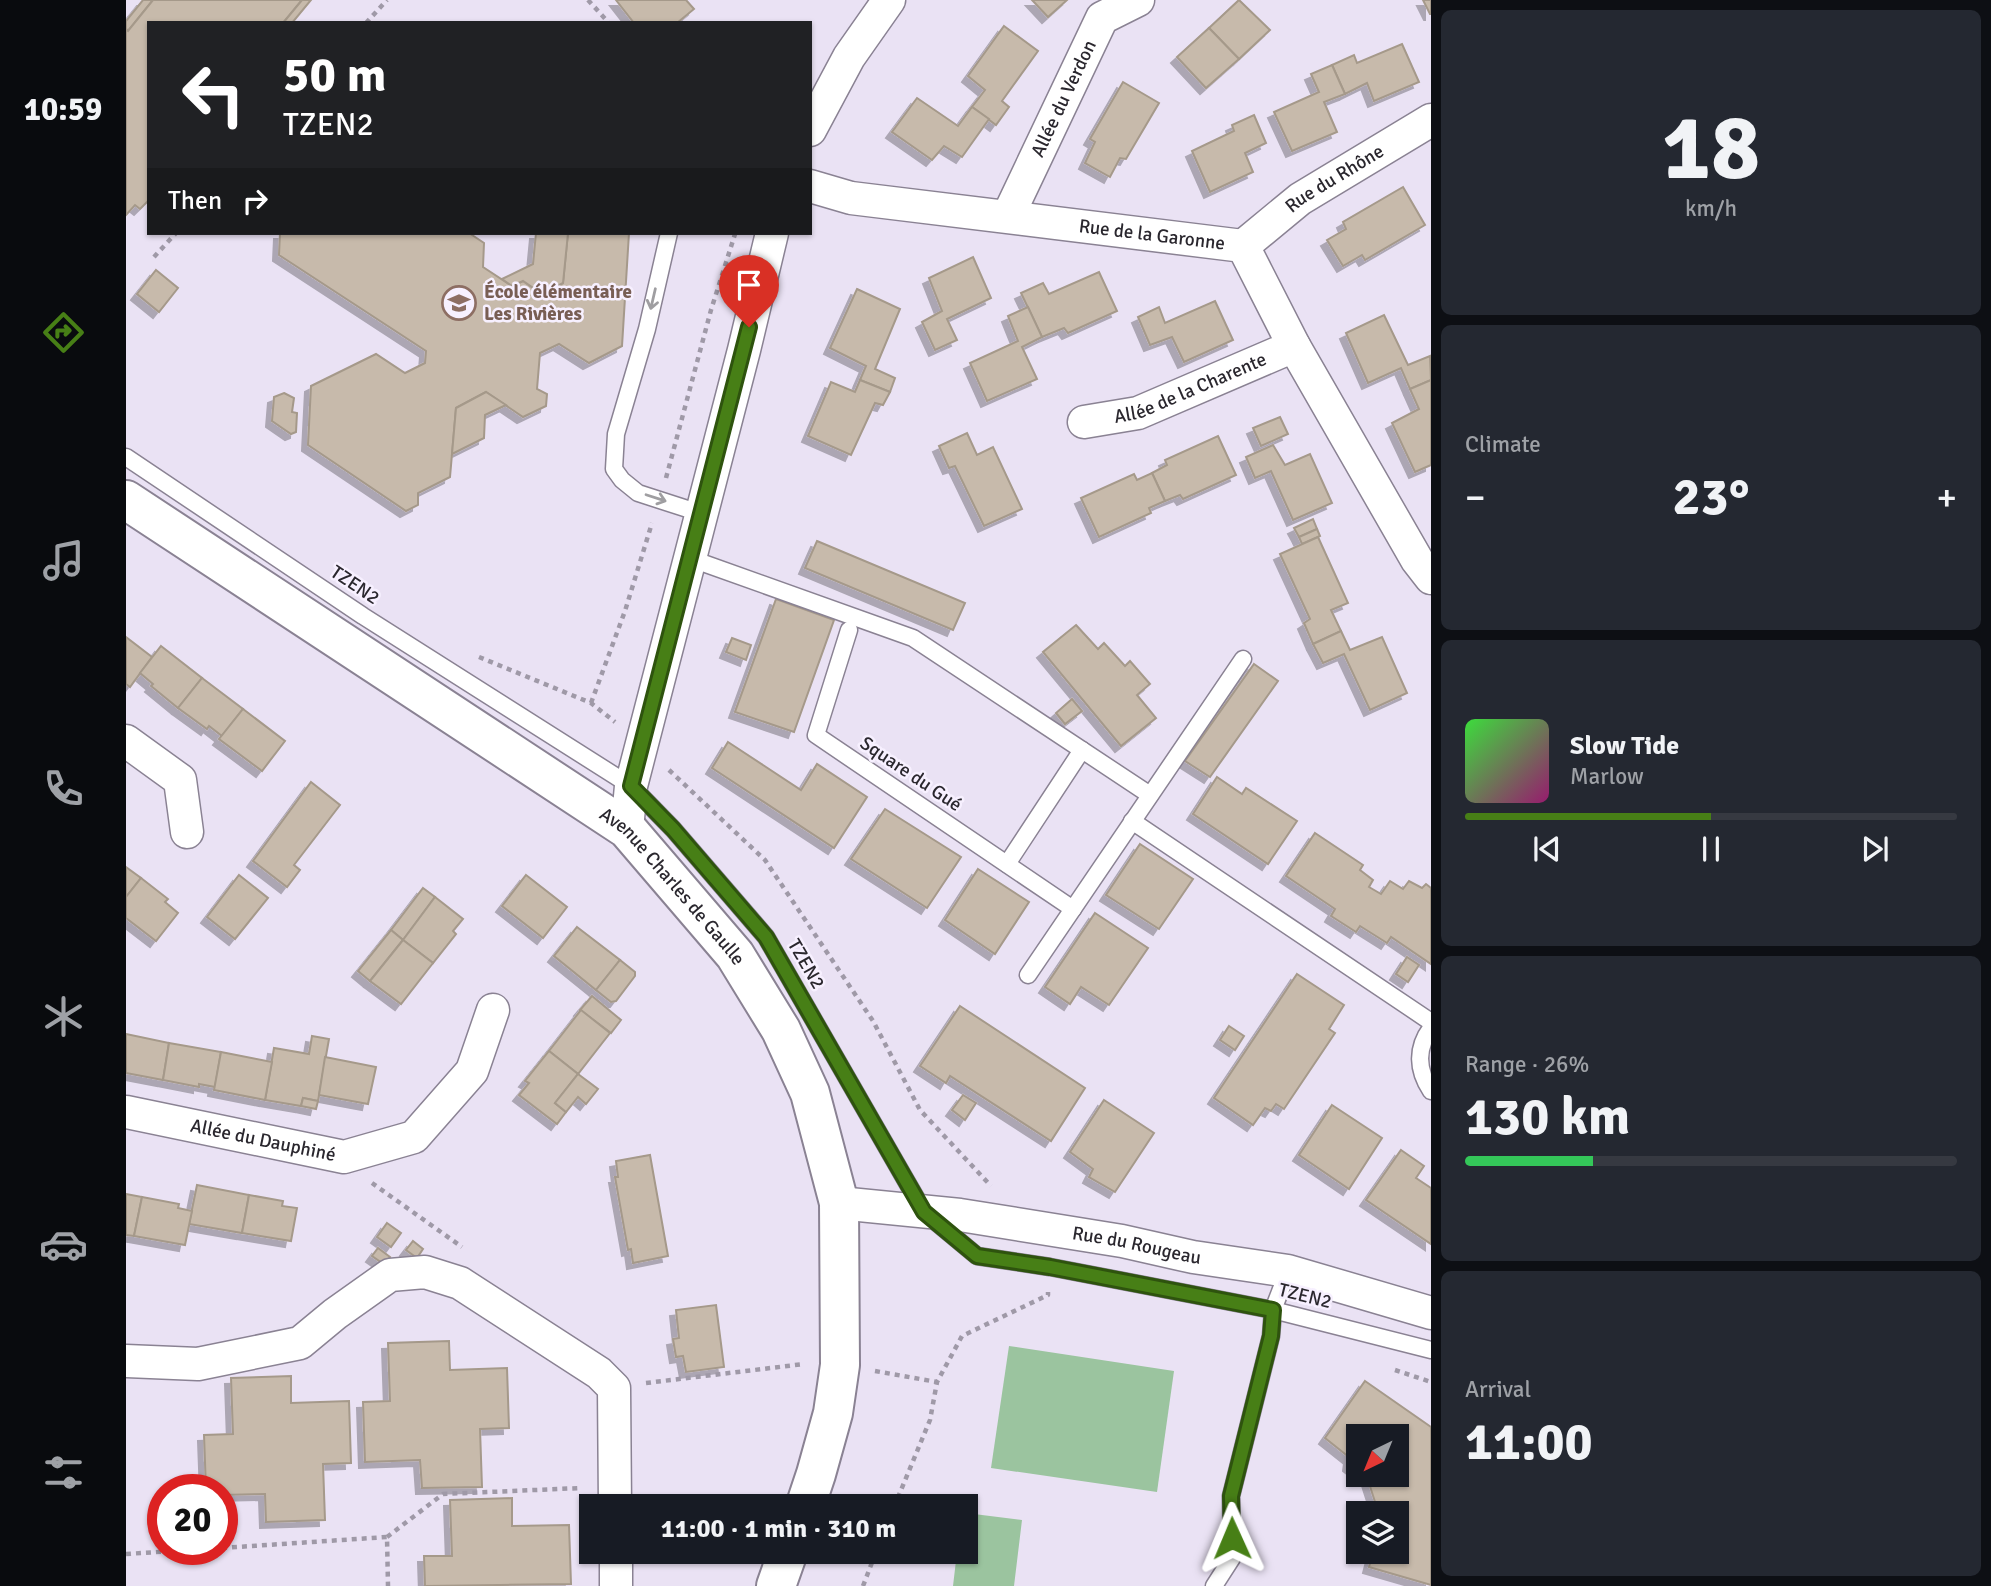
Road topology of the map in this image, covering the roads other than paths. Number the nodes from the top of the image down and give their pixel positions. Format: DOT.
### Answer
graph roads {
  1 [pos="889,0"];
  2 [pos="1138,0"];
  3 [pos="1431,120"];
  4 [pos="812,126"];
  5 [pos="812,187"];
  6 [pos="1008,216"];
  7 [pos="669,235"];
  8 [pos="772,235"];
  9 [pos="1243,246"];
  10 [pos="1294,346"];
  11 [pos="1084,422"];
  12 [pos="126,457"];
  13 [pos="126,500"];
  14 [pos="701,513"];
  15 [pos="688,558"];
  16 [pos="1431,578"];
  17 [pos="849,631"];
  18 [pos="1243,659"];
  19 [pos="126,741"];
  20 [pos="1082,750"];
  21 [pos="631,786"];
  22 [pos="1150,795"];
  23 [pos="1132,821"];
  24 [pos="627,830"];
  25 [pos="187,832"];
  26 [pos="1007,864"];
  27 [pos="1073,909"];
  28 [pos="1028,975"];
  29 [pos="493,1010"];
  30 [pos="1431,1025"];
  31 [pos="1431,1091"];
  32 [pos="126,1112"];
  33 [pos="839,1203"];
  34 [pos="924,1212"];
  35 [pos="1288,1271"];
  36 [pos="1273,1310"];
  37 [pos="1431,1313"];
  38 [pos="1431,1350"];
  39 [pos="126,1361"];
  40 [pos="615,1494"];
  41 [pos="809,1494"];
  42 [pos="616,1564"];
  43 [pos="784,1564"];
  44 [pos="616,1586"];
  45 [pos="776,1586"];
  46 [pos="1214,1586"];
  1 -- 4 [label="street"];
  2 -- 6 [label="street, Allée du Verdon"];
  3 -- 9 [label="street, Rue du Rhône"];
  5 -- 6 [label="street, Rue de la Garonne"];
  6 -- 9 [label="street, Rue de la Garonne"];
  7 -- 14 [label="lane, one-way"];
  8 -- 14 [label="street"];
  9 -- 10 [label="street, Rue de la Garonne"];
  10 -- 11 [label="street, Allée de la Charente"];
  10 -- 16 [label="street, Rue de la Garonne"];
  12 -- 21 [label="lane, TZEN2"];
  13 -- 24 [label="street, Avenue Charles de Gaulle"];
  14 -- 15 [label="street"];
  15 -- 20 [label="lane"];
  15 -- 21 [label="street"];
  17 -- 26 [label="lane, Square du Gué"];
  18 -- 22 [label="lane"];
  19 -- 25 [label="street"];
  20 -- 22 [label="lane"];
  20 -- 26 [label="lane"];
  21 -- 24 [label="street"];
  21 -- 34 [label="lane, TZEN2"];
  22 -- 23 [label="lane"];
  23 -- 27 [label="lane"];
  23 -- 30 [label="lane"];
  24 -- 33 [label="street, Avenue Charles de Gaulle"];
  26 -- 27 [label="lane, Square du Gué"];
  27 -- 28 [label="lane"];
  29 -- 32 [label="street, Allée du Dauphiné"];
  30 -- 31 [label="lane"];
  33 -- 34 [label="street, Rue du Rougeau"];
  33 -- 41 [label="street, Avenue Charles de Gaulle"];
  34 -- 35 [label="street, Rue du Rougeau"];
  34 -- 36 [label="lane, TZEN2"];
  35 -- 36 [label="lane"];
  35 -- 37 [label="street, Rue du Rougeau"];
  36 -- 38 [label="lane, TZEN2"];
  36 -- 46 [label="lane"];
  39 -- 40 [label="street"];
  42 -- 44 [label="street"];
  43 -- 45 [label="street"];
}
